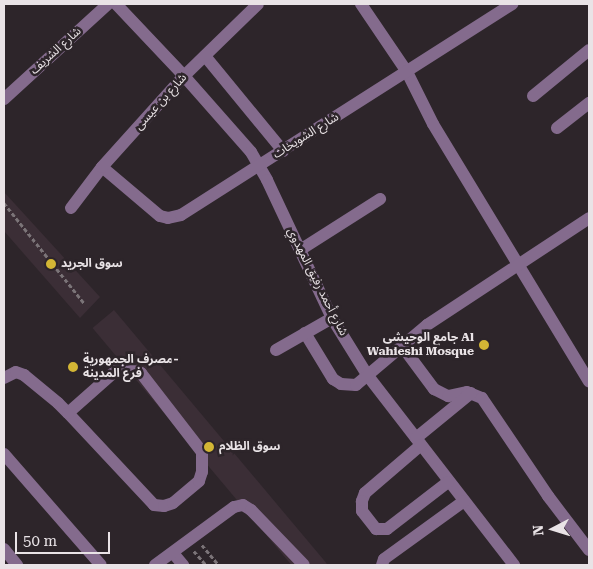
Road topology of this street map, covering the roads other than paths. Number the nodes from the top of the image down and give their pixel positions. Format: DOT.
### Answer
graph roads {
  1 [pos="108,4"];
  2 [pos="116,4"];
  3 [pos="258,4"];
  4 [pos="361,4"];
  5 [pos="512,4"];
  6 [pos="589,50"];
  7 [pos="205,56"];
  8 [pos="407,72"];
  9 [pos="184,76"];
  10 [pos="533,96"];
  11 [pos="4,99"];
  12 [pos="589,103"];
  13 [pos="557,128"];
  14 [pos="283,151"];
  15 [pos="260,165"];
  16 [pos="102,167"];
  17 [pos="380,199"];
  18 [pos="71,208"];
  19 [pos="589,218"];
  20 [pos="300,250"];
  21 [pos="518,266"];
  22 [pos="332,318"];
  23 [pos="305,333"];
  24 [pos="402,346"];
  25 [pos="276,350"];
  26 [pos="368,376"];
  27 [pos="4,378"];
  28 [pos="589,382"];
  29 [pos="471,393"];
  30 [pos="68,413"];
  31 [pos="418,442"];
  32 [pos="4,454"];
  33 [pos="448,482"];
  34 [pos="464,501"];
  35 [pos="4,549"];
  36 [pos="589,550"];
  37 [pos="172,553"];
  38 [pos="17,565"];
  39 [pos="101,565"];
  40 [pos="155,565"];
  41 [pos="183,565"];
  42 [pos="304,565"];
  43 [pos="382,565"];
  44 [pos="514,565"];
  1 -- 11 [label="street, شارع الشريف"];
  2 -- 9 [label="street, شارع أحمد رفيق المهدوي"];
  3 -- 7 [label="street, شارع بن عيسى"];
  4 -- 8 [label="street"];
  5 -- 8 [label="street, شارع الشويخات"];
  6 -- 10 [label="street"];
  7 -- 9 [label="street, شارع بن عيسى"];
  7 -- 14 [label="street"];
  8 -- 14 [label="street, شارع الشويخات"];
  8 -- 21 [label="street"];
  9 -- 15 [label="street, شارع أحمد رفيق المهدوي"];
  9 -- 16 [label="street, شارع بن عيسى"];
  12 -- 13 [label="street"];
  14 -- 15 [label="street, شارع الشويخات"];
  15 -- 16 [label="street, شارع الشويخات"];
  15 -- 20 [label="street, شارع أحمد رفيق المهدوي"];
  16 -- 18 [label="street, شارع بن عيسى"];
  17 -- 20 [label="street"];
  19 -- 21 [label="street"];
  20 -- 22 [label="street, شارع أحمد رفيق المهدوي"];
  21 -- 24 [label="street"];
  21 -- 28 [label="street"];
  22 -- 23 [label="street"];
  22 -- 26 [label="street, شارع أحمد رفيق المهدوي"];
  23 -- 25 [label="street"];
  23 -- 26 [label="street"];
  24 -- 26 [label="street"];
  24 -- 29 [label="street"];
  26 -- 31 [label="street, شارع أحمد رفيق المهدوي"];
  27 -- 30 [label="street"];
  29 -- 31 [label="street"];
  29 -- 36 [label="street"];
  30 -- 30 [label="street"];
  31 -- 33 [label="street, شارع أحمد رفيق المهدوي"];
  31 -- 33 [label="street"];
  32 -- 39 [label="street"];
  33 -- 34 [label="street, شارع أحمد رفيق المهدوي"];
  34 -- 43 [label="street"];
  34 -- 44 [label="street, شارع أحمد رفيق المهدوي"];
  35 -- 38 [label="street"];
  37 -- 40 [label="street"];
  37 -- 41 [label="street"];
  37 -- 42 [label="street"];
}
